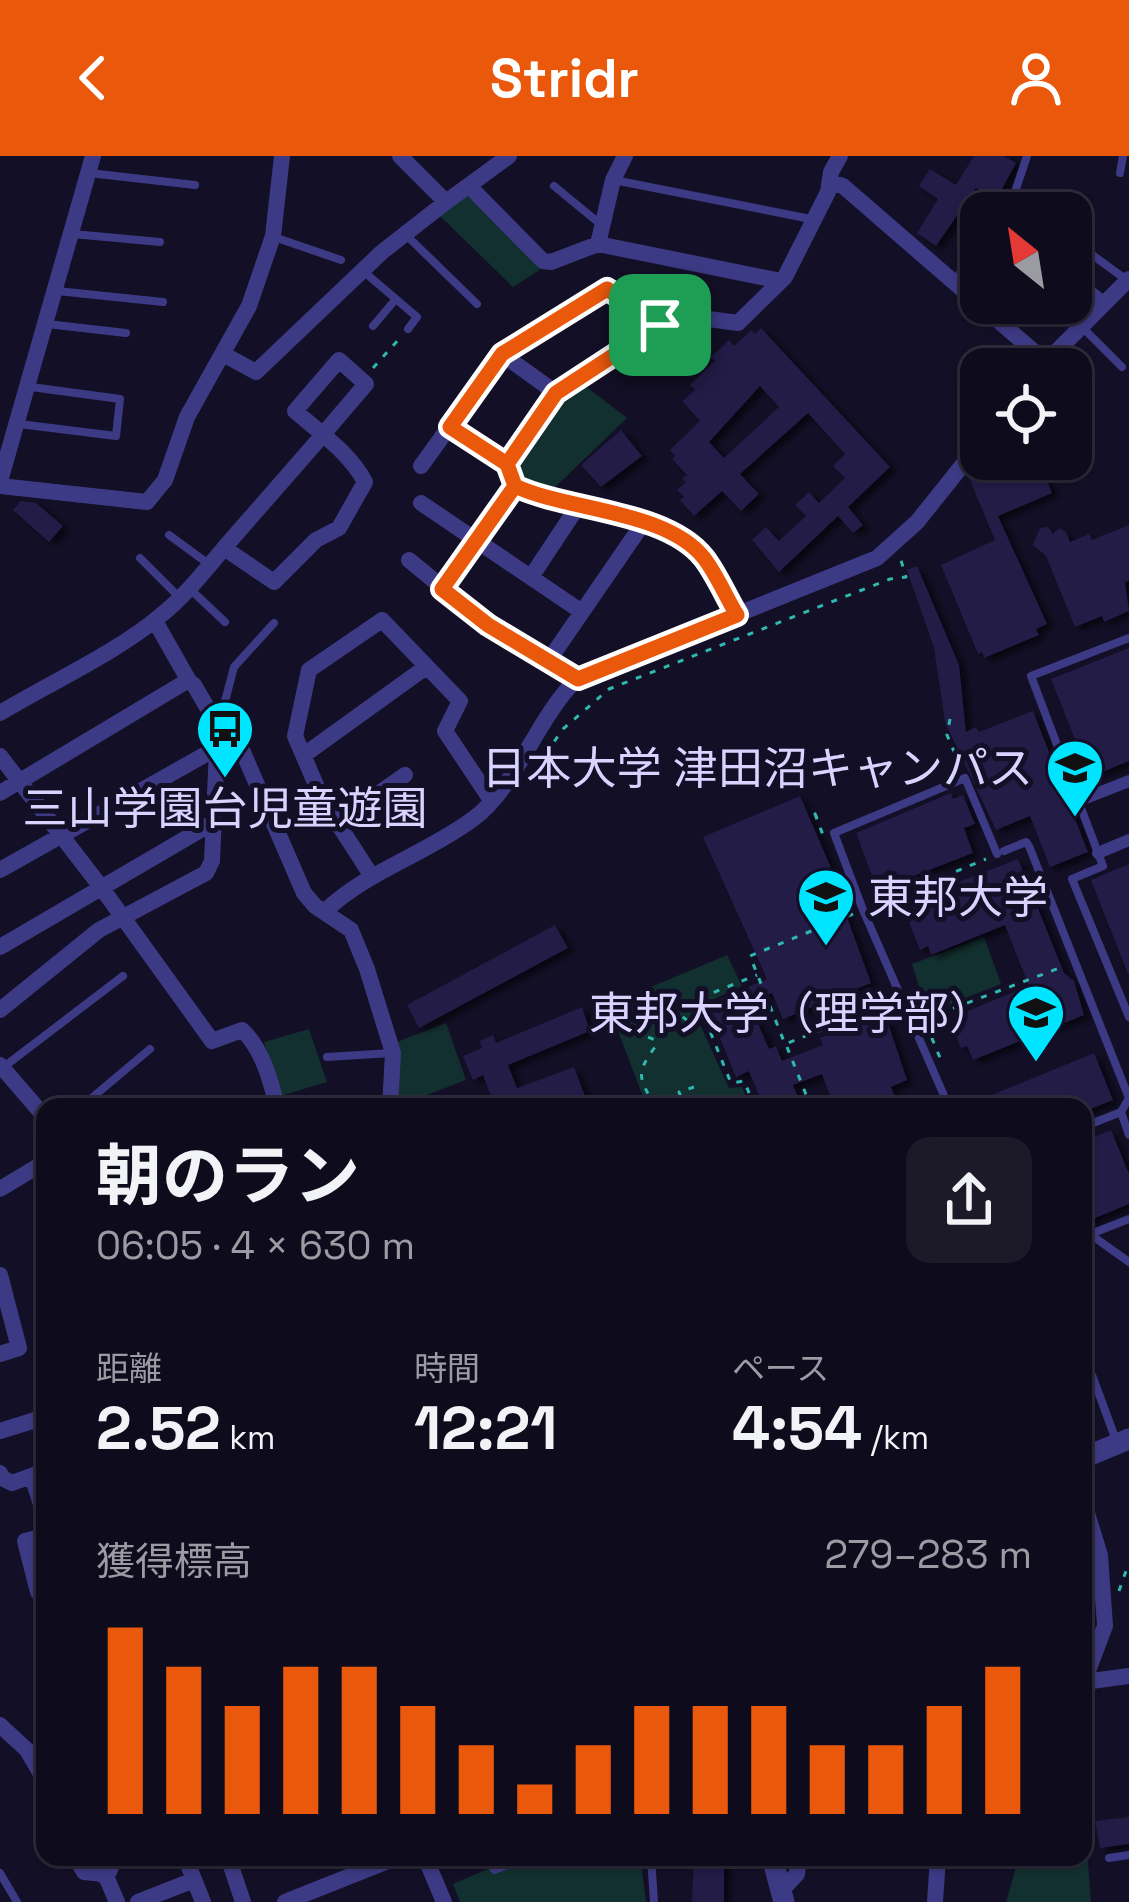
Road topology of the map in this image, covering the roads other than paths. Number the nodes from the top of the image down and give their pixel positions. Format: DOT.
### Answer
graph roads {
  1 [pos="282,156"];
  2 [pos="400,156"];
  3 [pos="509,156"];
  4 [pos="625,156"];
  5 [pos="1027,156"];
  6 [pos="1123,156"];
  7 [pos="836,157"];
  8 [pos="90,165"];
  9 [pos="1120,173"];
  10 [pos="613,180"];
  11 [pos="830,182"];
  12 [pos="195,185"];
  13 [pos="469,186"];
  14 [pos="554,186"];
  15 [pos="1015,192"];
  16 [pos="446,202"];
  17 [pos="813,220"];
  18 [pos="601,224"];
  19 [pos="405,234"];
  20 [pos="73,235"];
  21 [pos="273,236"];
  22 [pos="160,242"];
  23 [pos="598,244"];
  24 [pos="1092,254"];
  25 [pos="341,260"];
  26 [pos="362,270"];
  27 [pos="1128,280"];
  28 [pos="781,281"];
  29 [pos="960,281"];
  30 [pos="957,285"];
  31 [pos="55,291"];
  32 [pos="1092,295"];
  33 [pos="396,299"];
  34 [pos="163,302"];
  35 [pos="477,304"];
  36 [pos="1103,304"];
  37 [pos="46,324"];
  38 [pos="660,325"];
  39 [pos="1080,325"];
  40 [pos="373,326"];
  41 [pos="408,328"];
  42 [pos="126,333"];
  43 [pos="1024,348"];
  44 [pos="1059,348"];
  45 [pos="223,354"];
  46 [pos="502,354"];
  47 [pos="1122,367"];
  48 [pos="29,387"];
  49 [pos="556,393"];
  50 [pos="19,424"];
  51 [pos="450,427"];
  52 [pos="322,435"];
  53 [pos="5,450"];
  54 [pos="507,464"];
  55 [pos="421,466"];
  56 [pos="960,468"];
  57 [pos="0,483"];
  58 [pos="515,486"];
  59 [pos="421,503"];
  60 [pos="578,506"];
  61 [pos="644,522"];
  62 [pos="169,535"];
  63 [pos="476,542"];
  64 [pos="224,548"];
  65 [pos="140,558"];
  66 [pos="409,560"];
  67 [pos="210,565"];
  68 [pos="531,577"];
  69 [pos="442,589"];
  70 [pos="184,593"];
  71 [pos="582,612"];
  72 [pos="155,621"];
  73 [pos="736,621"];
  74 [pos="225,622"];
  75 [pos="274,623"];
  76 [pos="1129,638"];
  77 [pos="549,661"];
  78 [pos="426,667"];
  79 [pos="578,679"];
  80 [pos="189,681"];
  81 [pos="0,713"];
  82 [pos="218,726"];
  83 [pos="215,749"];
  84 [pos="304,755"];
  85 [pos="0,756"];
  86 [pos="405,775"];
  87 [pos="1129,781"];
  88 [pos="19,782"];
  89 [pos="0,793"];
  90 [pos="490,800"];
  91 [pos="1078,801"];
  92 [pos="214,821"];
  93 [pos="335,824"];
  94 [pos="61,836"];
  95 [pos="1129,840"];
  96 [pos="1098,853"];
  97 [pos="0,870"];
  98 [pos="370,875"];
  99 [pos="101,887"];
  100 [pos="325,911"];
  101 [pos="122,916"];
  102 [pos="0,946"];
  103 [pos="123,976"];
  104 [pos="0,1010"];
  105 [pos="1129,1017"];
  106 [pos="150,1049"];
  107 [pos="393,1053"];
  108 [pos="327,1057"];
  109 [pos="2,1066"];
  110 [pos="92,1098"];
  111 [pos="275,1098"];
  112 [pos="390,1098"];
  113 [pos="945,1098"];
  114 [pos="36,1106"];
  115 [pos="1121,1112"];
  116 [pos="1092,1123"];
  117 [pos="1129,1136"];
  118 [pos="36,1168"];
  119 [pos="0,1189"];
  120 [pos="1129,1219"];
  121 [pos="1092,1233"];
  122 [pos="1092,1238"];
  123 [pos="1129,1262"];
  124 [pos="0,1275"];
  125 [pos="0,1354"];
  126 [pos="1092,1375"];
  127 [pos="36,1420"];
  128 [pos="0,1431"];
  129 [pos="1123,1442"];
  130 [pos="1092,1454"];
  131 [pos="0,1473"];
  132 [pos="36,1475"];
  133 [pos="1092,1530"];
  134 [pos="36,1538"];
  135 [pos="36,1584"];
  136 [pos="1092,1661"];
  137 [pos="1129,1676"];
  138 [pos="1092,1682"];
  139 [pos="0,1725"];
  140 [pos="36,1766"];
  141 [pos="1129,1855"];
  142 [pos="1109,1858"];
  143 [pos="109,1866"];
  144 [pos="189,1866"];
  145 [pos="231,1866"];
  146 [pos="375,1866"];
  147 [pos="429,1866"];
  148 [pos="505,1866"];
  149 [pos="652,1866"];
  150 [pos="775,1866"];
  151 [pos="798,1866"];
  152 [pos="937,1866"];
  153 [pos="494,1870"];
  154 [pos="0,1873"];
  155 [pos="194,1880"];
  156 [pos="783,1896"];
  157 [pos="158,1898"];
  158 [pos="17,1902"];
  159 [pos="117,1902"];
  160 [pos="138,1902"];
  161 [pos="203,1902"];
  162 [pos="243,1902"];
  163 [pos="285,1902"];
  164 [pos="444,1902"];
  165 [pos="654,1902"];
  166 [pos="935,1902"];
  1 -- 21 [label="street"];
  2 -- 16 [label="street"];
  3 -- 13 [label="street"];
  4 -- 10 [label="street"];
  5 -- 15 [label="lane"];
  6 -- 9 [label="lane"];
  7 -- 11 [label="street"];
  8 -- 12 [label="lane"];
  8 -- 20 [label="street"];
  10 -- 17 [label="lane"];
  10 -- 18 [label="street"];
  11 -- 17 [label="street"];
  11 -- 30 [label="street"];
  13 -- 16 [label="street"];
  13 -- 23 [label="street"];
  14 -- 18 [label="lane"];
  16 -- 19 [label="street"];
  17 -- 28 [label="street"];
  18 -- 23 [label="street"];
  19 -- 26 [label="street"];
  19 -- 35 [label="lane"];
  20 -- 22 [label="lane"];
  20 -- 31 [label="street"];
  21 -- 25 [label="lane"];
  21 -- 45 [label="street"];
  23 -- 28 [label="street"];
  24 -- 27 [label="lane"];
  26 -- 33 [label="lane"];
  26 -- 45 [label="street"];
  27 -- 36 [label="street"];
  28 -- 38 [label="street"];
  29 -- 30 [label="street"];
  30 -- 43 [label="street"];
  31 -- 34 [label="lane"];
  31 -- 37 [label="street"];
  32 -- 36 [label="street"];
  33 -- 40 [label="lane"];
  33 -- 41 [label="lane"];
  36 -- 39 [label="street"];
  37 -- 42 [label="lane"];
  37 -- 48 [label="street"];
  38 -- 46 [label="street"];
  38 -- 49 [label="street"];
  39 -- 44 [label="street"];
  39 -- 47 [label="lane"];
  45 -- 57 [label="street"];
  46 -- 49 [label="street"];
  46 -- 51 [label="street"];
  48 -- 50 [label="street"];
  48 -- 50 [label="lane"];
  49 -- 54 [label="street"];
  50 -- 53 [label="street"];
  51 -- 54 [label="street"];
  51 -- 55 [label="street"];
  52 -- 52 [label="street"];
  52 -- 64 [label="street"];
  52 -- 64 [label="street"];
  53 -- 57 [label="street"];
  54 -- 58 [label="street"];
  56 -- 73 [label="street"];
  58 -- 60 [label="street"];
  58 -- 63 [label="street"];
  59 -- 63 [label="street"];
  60 -- 61 [label="street"];
  60 -- 68 [label="street"];
  61 -- 71 [label="street"];
  61 -- 73 [label="street"];
  62 -- 67 [label="lane"];
  63 -- 68 [label="street"];
  63 -- 69 [label="street"];
  64 -- 67 [label="street"];
  65 -- 70 [label="lane"];
  66 -- 69 [label="street"];
  67 -- 70 [label="street"];
  68 -- 71 [label="street"];
  69 -- 77 [label="street"];
  70 -- 72 [label="street"];
  70 -- 74 [label="lane"];
  71 -- 77 [label="street"];
  72 -- 80 [label="street"];
  72 -- 81 [label="street"];
  73 -- 79 [label="street"];
  75 -- 82 [label="lane"];
  76 -- 91 [label="lane"];
  77 -- 79 [label="street"];
  78 -- 84 [label="street"];
  78 -- 84 [label="street"];
  78 -- 90 [label="street"];
  79 -- 90 [label="street"];
  80 -- 82 [label="street"];
  80 -- 88 [label="street"];
  82 -- 83 [label="street"];
  82 -- 100 [label="street"];
  83 -- 92 [label="street"];
  83 -- 94 [label="street"];
  84 -- 93 [label="street"];
  85 -- 88 [label="street"];
  86 -- 93 [label="street"];
  87 -- 91 [label="street"];
  88 -- 89 [label="street"];
  88 -- 94 [label="street"];
  90 -- 98 [label="street"];
  91 -- 96 [label="lane"];
  92 -- 99 [label="street"];
  92 -- 101 [label="street"];
  93 -- 98 [label="street"];
  94 -- 97 [label="street"];
  94 -- 99 [label="street"];
  95 -- 96 [label="street"];
  96 -- 105 [label="lane"];
  98 -- 100 [label="street"];
  99 -- 101 [label="street"];
  99 -- 102 [label="street"];
  100 -- 107 [label="street"];
  101 -- 104 [label="street"];
  101 -- 111 [label="street"];
  103 -- 109 [label="lane"];
  106 -- 110 [label="lane"];
  107 -- 108 [label="lane"];
  107 -- 112 [label="street"];
  109 -- 114 [label="street"];
  113 -- 115 [label="lane"];
  115 -- 116 [label="lane"];
  115 -- 117 [label="lane"];
  118 -- 119 [label="street"];
  120 -- 121 [label="lane"];
  122 -- 123 [label="lane"];
  124 -- 125 [label="street"];
  126 -- 129 [label="lane"];
  127 -- 128 [label="street"];
  129 -- 130 [label="street"];
  131 -- 132 [label="street"];
  133 -- 136 [label="street"];
  134 -- 135 [label="street"];
  137 -- 138 [label="street"];
  139 -- 140 [label="street"];
  141 -- 142 [label="lane"];
  143 -- 159 [label="street"];
  144 -- 155 [label="street"];
  145 -- 162 [label="street"];
  146 -- 163 [label="street"];
  147 -- 164 [label="street"];
  148 -- 153 [label="lane"];
  149 -- 165 [label="lane"];
  150 -- 156 [label="street"];
  151 -- 156 [label="street"];
  152 -- 166 [label="street"];
  154 -- 158 [label="lane"];
  155 -- 157 [label="street"];
  155 -- 161 [label="street"];
  157 -- 160 [label="street"];
}
